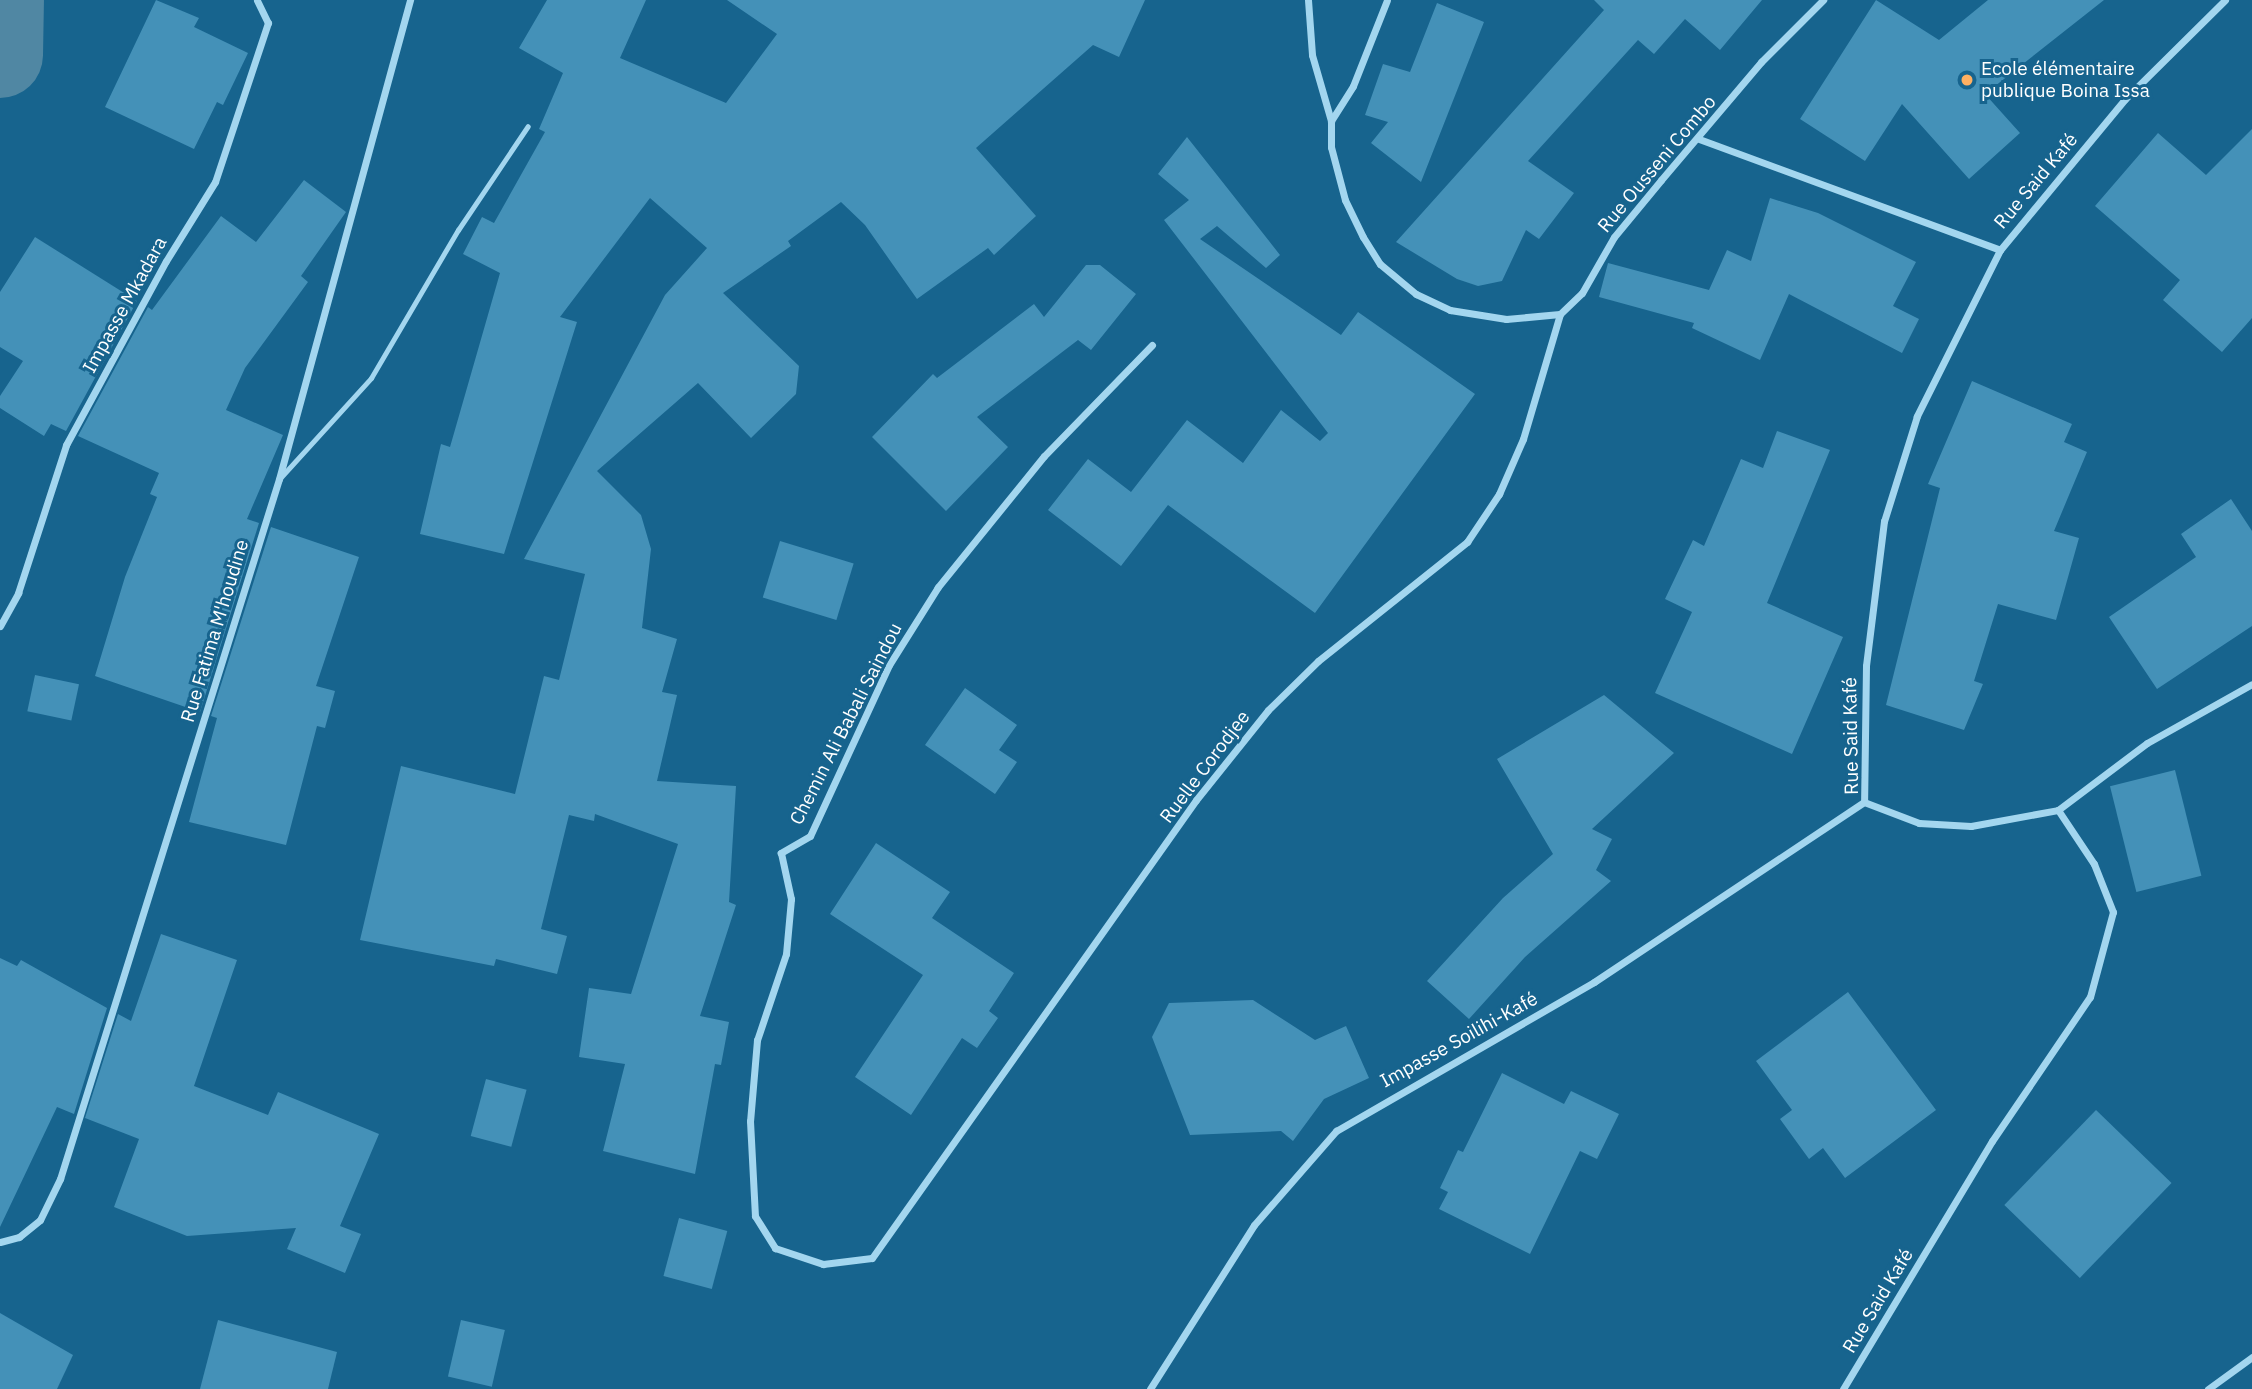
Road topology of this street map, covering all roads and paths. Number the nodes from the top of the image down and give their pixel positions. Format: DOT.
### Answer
graph roads {
  1 [pos="257,0"];
  2 [pos="410,0"];
  3 [pos="1308,0"];
  4 [pos="1387,0"];
  5 [pos="1823,0"];
  6 [pos="2225,0"];
  7 [pos="1331,121"];
  8 [pos="528,126"];
  9 [pos="1699,139"];
  10 [pos="2000,250"];
  11 [pos="1560,314"];
  12 [pos="1152,345"];
  13 [pos="279,479"];
  14 [pos="0,625"];
  15 [pos="2252,684"];
  16 [pos="1864,802"];
  17 [pos="2058,810"];
  18 [pos="0,1242"];
  19 [pos="872,1258"];
  20 [pos="2252,1357"];
  21 [pos="1150,1389"];
  22 [pos="1843,1389"];
  23 [pos="2208,1389"];
  1 -- 14 [label="street, Impasse Mkadara"];
  2 -- 13 [label="street, Rue Fatima M'houdine"];
  3 -- 7 [label="street"];
  4 -- 7 [label="street"];
  5 -- 9 [label="street, Rue Ousseni Combo"];
  6 -- 10 [label="street, Rue Said Kafé"];
  7 -- 11 [label="street"];
  8 -- 13 [label="lane"];
  9 -- 10 [label="street"];
  9 -- 11 [label="street, Rue Ousseni Combo"];
  10 -- 16 [label="street, Rue Said Kafé"];
  11 -- 19 [label="street, Ruelle Corodjee"];
  12 -- 19 [label="street, Chemin Ali Babali Saindou"];
  13 -- 18 [label="street, Rue Fatima M'houdine"];
  15 -- 17 [label="street"];
  16 -- 17 [label="street, Rue Said Kafé"];
  16 -- 21 [label="street, Impasse Soilihi-Kafé"];
  17 -- 22 [label="street, Rue Said Kafé"];
  20 -- 23 [label="street"];
}
